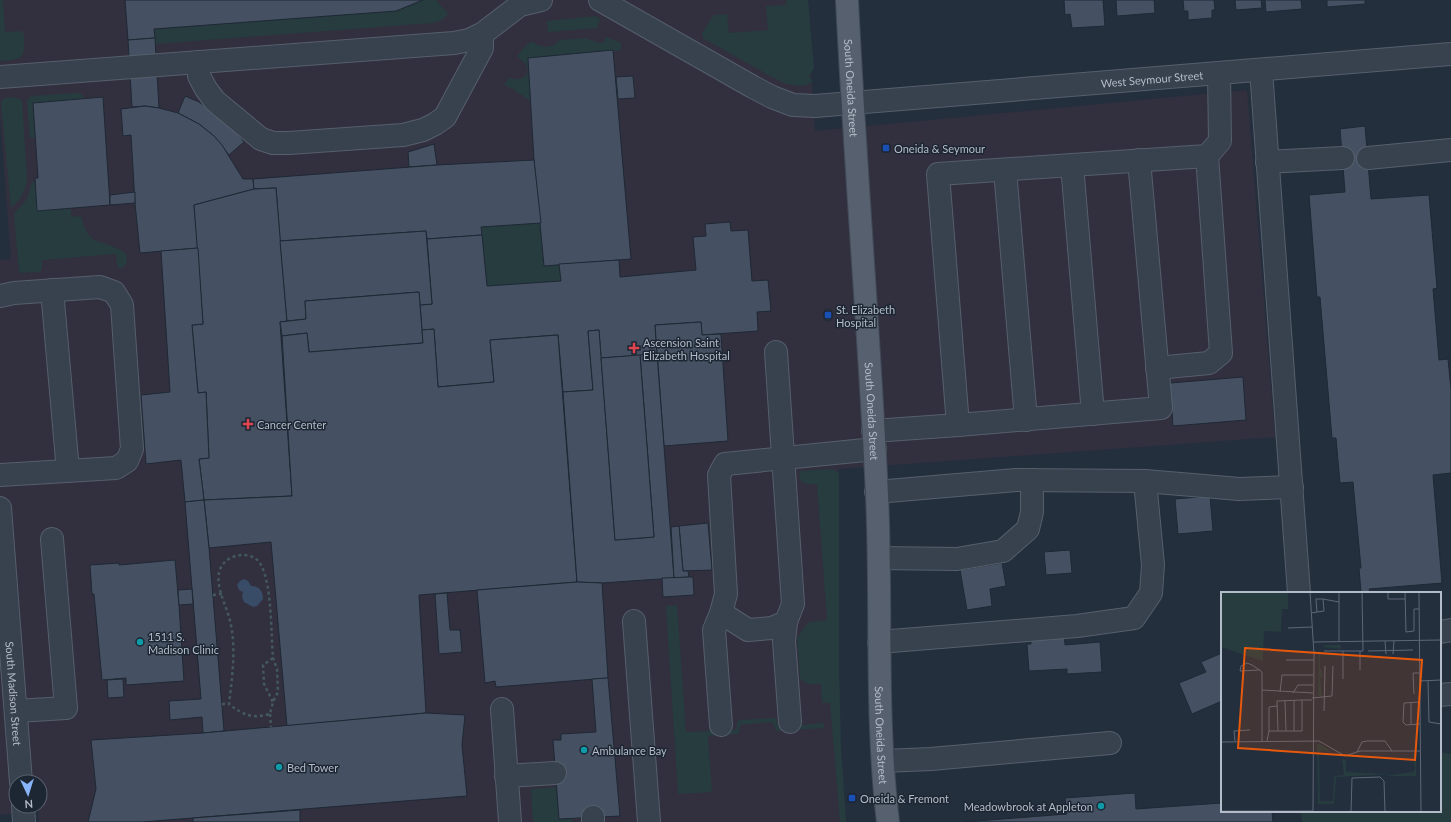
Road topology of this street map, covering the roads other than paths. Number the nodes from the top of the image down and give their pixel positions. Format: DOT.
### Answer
graph roads {
  1 [pos="541,0"];
  2 [pos="600,0"];
  3 [pos="846,0"];
  4 [pos="482,34"];
  5 [pos="1451,54"];
  6 [pos="198,62"];
  7 [pos="1261,70"];
  8 [pos="1219,73"];
  9 [pos="0,76"];
  10 [pos="852,104"];
  11 [pos="1451,150"];
  12 [pos="1207,156"];
  13 [pos="1343,158"];
  14 [pos="1368,158"];
  15 [pos="1139,160"];
  16 [pos="1267,162"];
  17 [pos="1072,165"];
  18 [pos="1005,170"];
  19 [pos="52,290"];
  20 [pos="0,296"];
  21 [pos="776,352"];
  22 [pos="1157,368"];
  23 [pos="1093,414"];
  24 [pos="1026,420"];
  25 [pos="958,425"];
  26 [pos="874,440"];
  27 [pos="782,458"];
  28 [pos="68,472"];
  29 [pos="0,475"];
  30 [pos="1032,480"];
  31 [pos="1146,481"];
  32 [pos="1292,487"];
  33 [pos="876,492"];
  34 [pos="0,508"];
  35 [pos="52,539"];
  36 [pos="879,558"];
  37 [pos="1299,592"];
  38 [pos="721,613"];
  39 [pos="634,621"];
  40 [pos="786,622"];
  41 [pos="1451,630"];
  42 [pos="1441,632"];
  43 [pos="879,642"];
  44 [pos="6,653"];
  45 [pos="1451,694"];
  46 [pos="1441,695"];
  47 [pos="502,709"];
  48 [pos="16,711"];
  49 [pos="790,722"];
  50 [pos="721,725"];
  51 [pos="1110,743"];
  52 [pos="883,761"];
  53 [pos="555,773"];
  54 [pos="20,774"];
  55 [pos="506,776"];
  56 [pos="510,822"];
  57 [pos="649,822"];
  58 [pos="888,822"];
  1 -- 4 [label="street"];
  2 -- 10 [label="street, West Seymour Street"];
  3 -- 10 [label="main road, South Oneida Street"];
  4 -- 6 [label="street"];
  4 -- 6 [label="street"];
  5 -- 7 [label="street, West Seymour Street"];
  6 -- 9 [label="street"];
  7 -- 8 [label="street, West Seymour Street"];
  7 -- 16 [label="street"];
  8 -- 10 [label="street, West Seymour Street"];
  8 -- 12 [label="street"];
  10 -- 26 [label="main road, South Oneida Street"];
  11 -- 14 [label="street"];
  12 -- 15 [label="street"];
  12 -- 22 [label="street"];
  13 -- 16 [label="street"];
  15 -- 17 [label="street"];
  15 -- 22 [label="street"];
  16 -- 32 [label="street"];
  17 -- 18 [label="street"];
  17 -- 23 [label="street"];
  18 -- 24 [label="street"];
  18 -- 25 [label="street"];
  19 -- 20 [label="street"];
  19 -- 28 [label="street"];
  19 -- 28 [label="street"];
  21 -- 27 [label="street"];
  22 -- 23 [label="street"];
  23 -- 24 [label="street"];
  24 -- 25 [label="street"];
  25 -- 26 [label="street"];
  26 -- 27 [label="street"];
  26 -- 33 [label="main road, South Oneida Street"];
  27 -- 38 [label="street"];
  27 -- 40 [label="street"];
  28 -- 29 [label="street"];
  30 -- 31 [label="street"];
  30 -- 33 [label="street"];
  30 -- 36 [label="street"];
  31 -- 32 [label="street"];
  31 -- 43 [label="street"];
  32 -- 37 [label="street"];
  33 -- 36 [label="main road, South Oneida Street"];
  34 -- 44 [label="street, South Madison Street"];
  35 -- 48 [label="street"];
  36 -- 43 [label="main road, South Oneida Street"];
  38 -- 40 [label="street"];
  38 -- 50 [label="street"];
  39 -- 57 [label="street"];
  40 -- 49 [label="street"];
  41 -- 42 [label="street"];
  43 -- 52 [label="main road, South Oneida Street"];
  44 -- 48 [label="street, South Madison Street"];
  45 -- 46 [label="street"];
  47 -- 55 [label="street"];
  48 -- 54 [label="street, South Madison Street"];
  51 -- 52 [label="street"];
  52 -- 58 [label="main road, South Oneida Street"];
  53 -- 55 [label="street"];
  55 -- 56 [label="street"];
}
